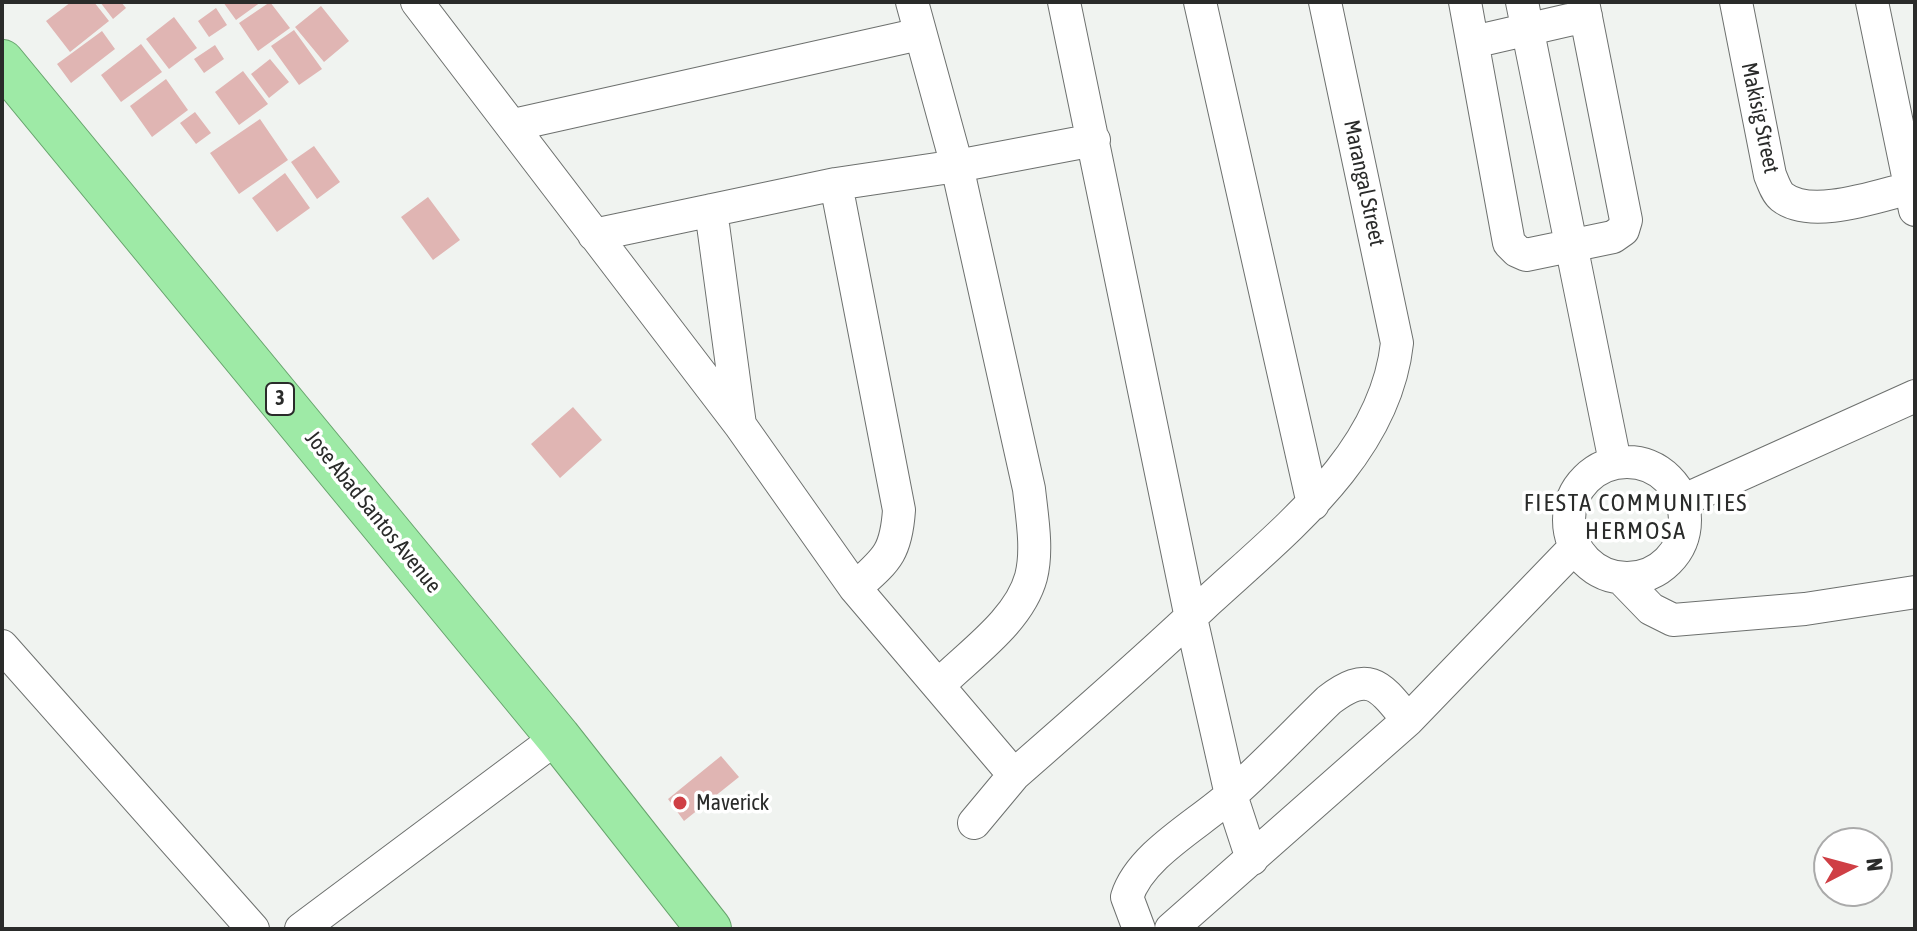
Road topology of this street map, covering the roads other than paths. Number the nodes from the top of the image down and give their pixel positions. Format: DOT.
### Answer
graph roads {
  1 [pos="417,2"];
  2 [pos="912,2"];
  3 [pos="1064,2"];
  4 [pos="1200,2"];
  5 [pos="1325,2"];
  6 [pos="1465,2"];
  7 [pos="1736,2"];
  8 [pos="1872,2"];
  9 [pos="1584,9"];
  10 [pos="1525,16"];
  11 [pos="920,34"];
  12 [pos="1473,42"];
  13 [pos="2,62"];
  14 [pos="513,125"];
  15 [pos="1094,140"];
  16 [pos="957,166"];
  17 [pos="836,184"];
  18 [pos="1913,194"];
  19 [pos="711,210"];
  20 [pos="594,235"];
  21 [pos="1571,247"];
  22 [pos="1915,396"];
  23 [pos="740,425"];
  24 [pos="1615,462"];
  25 [pos="1682,501"];
  26 [pos="1313,504"];
  27 [pos="1575,547"];
  28 [pos="1621,578"];
  29 [pos="855,588"];
  30 [pos="1915,592"];
  31 [pos="1191,618"];
  32 [pos="2,646"];
  33 [pos="939,685"];
  34 [pos="1408,720"];
  35 [pos="558,737"];
  36 [pos="1014,775"];
  37 [pos="1231,795"];
  38 [pos="974,823"];
  39 [pos="1252,859"];
  40 [pos="253,929"];
  41 [pos="301,929"];
  42 [pos="709,929"];
  43 [pos="1139,929"];
  44 [pos="1171,929"];
  1 -- 14 [label="street"];
  2 -- 11 [label="street"];
  3 -- 15 [label="street"];
  4 -- 26 [label="street"];
  5 -- 26 [label="street, Marangal Street"];
  6 -- 12 [label="street"];
  7 -- 18 [label="street, Makisig Street"];
  8 -- 18 [label="street"];
  9 -- 10 [label="street"];
  9 -- 21 [label="street"];
  10 -- 12 [label="street"];
  10 -- 21 [label="street"];
  11 -- 14 [label="street"];
  11 -- 16 [label="street"];
  12 -- 21 [label="street"];
  13 -- 35 [label="highway, Jose Abad Santos Avenue / 3"];
  14 -- 20 [label="street"];
  15 -- 16 [label="street"];
  15 -- 31 [label="street"];
  16 -- 17 [label="street"];
  16 -- 33 [label="street"];
  17 -- 19 [label="street"];
  17 -- 29 [label="street"];
  19 -- 20 [label="street"];
  19 -- 23 [label="street"];
  20 -- 23 [label="street"];
  21 -- 24 [label="street"];
  22 -- 25 [label="street"];
  23 -- 29 [label="street"];
  24 -- 25 [label="street"];
  24 -- 27 [label="street"];
  25 -- 28 [label="street"];
  26 -- 31 [label="street, Marangal Street"];
  27 -- 28 [label="street"];
  27 -- 34 [label="street"];
  28 -- 30 [label="street"];
  29 -- 33 [label="street"];
  31 -- 36 [label="street, Marangal Street"];
  31 -- 37 [label="street"];
  32 -- 40 [label="street"];
  33 -- 36 [label="street"];
  34 -- 37 [label="street"];
  34 -- 39 [label="street"];
  35 -- 41 [label="street"];
  35 -- 42 [label="highway, Jose Abad Santos Avenue / 3"];
  36 -- 38 [label="street, Marangal Street"];
  37 -- 39 [label="street"];
  37 -- 43 [label="street"];
  39 -- 44 [label="street"];
}
